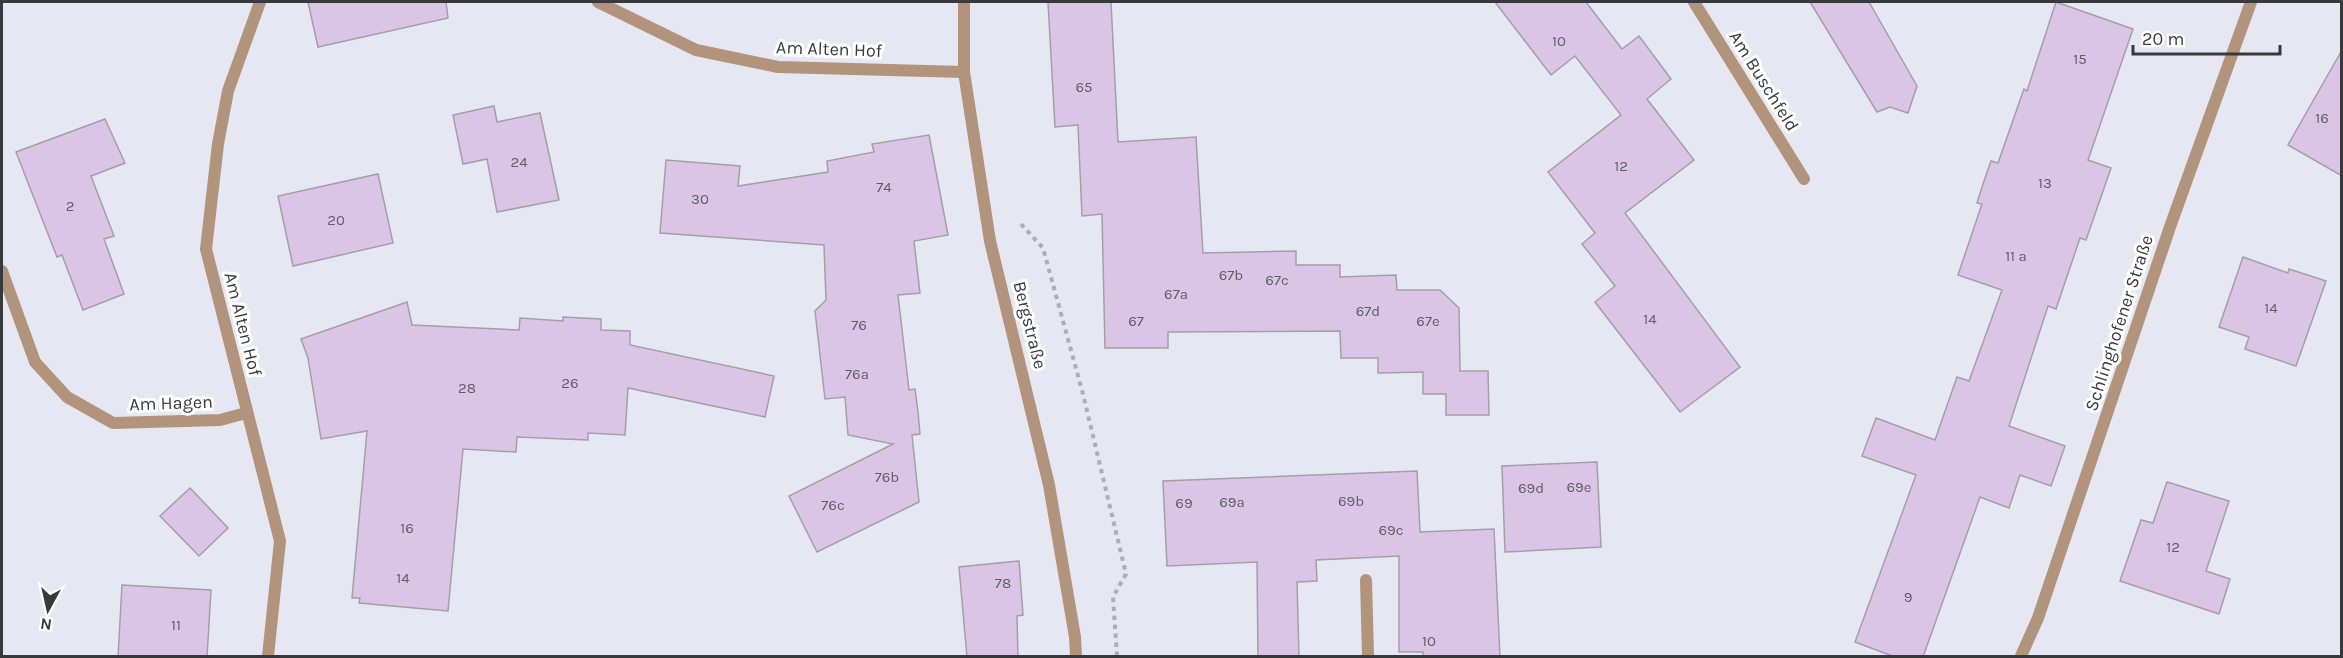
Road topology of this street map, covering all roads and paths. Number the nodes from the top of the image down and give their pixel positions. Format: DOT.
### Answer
graph roads {
  1 [pos="260,2"];
  2 [pos="598,2"];
  3 [pos="964,2"];
  4 [pos="1694,2"];
  5 [pos="2251,2"];
  6 [pos="964,72"];
  7 [pos="1804,179"];
  8 [pos="1016,219"];
  9 [pos="2,271"];
  10 [pos="246,413"];
  11 [pos="1366,580"];
  12 [pos="268,657"];
  13 [pos="1076,657"];
  14 [pos="1117,657"];
  15 [pos="1368,657"];
  16 [pos="2021,657"];
  1 -- 10 [label="street, Am Alten Hof"];
  2 -- 6 [label="street, Am Alten Hof"];
  3 -- 6 [label="street, Bergstraße"];
  4 -- 7 [label="street, Am Buschfeld"];
  5 -- 16 [label="street, Schlinghofener Straße"];
  6 -- 13 [label="street, Bergstraße"];
  8 -- 14 [label="path"];
  9 -- 10 [label="street, Am Hagen"];
  10 -- 12 [label="street, Am Alten Hof"];
  11 -- 15 [label="street"];
}
